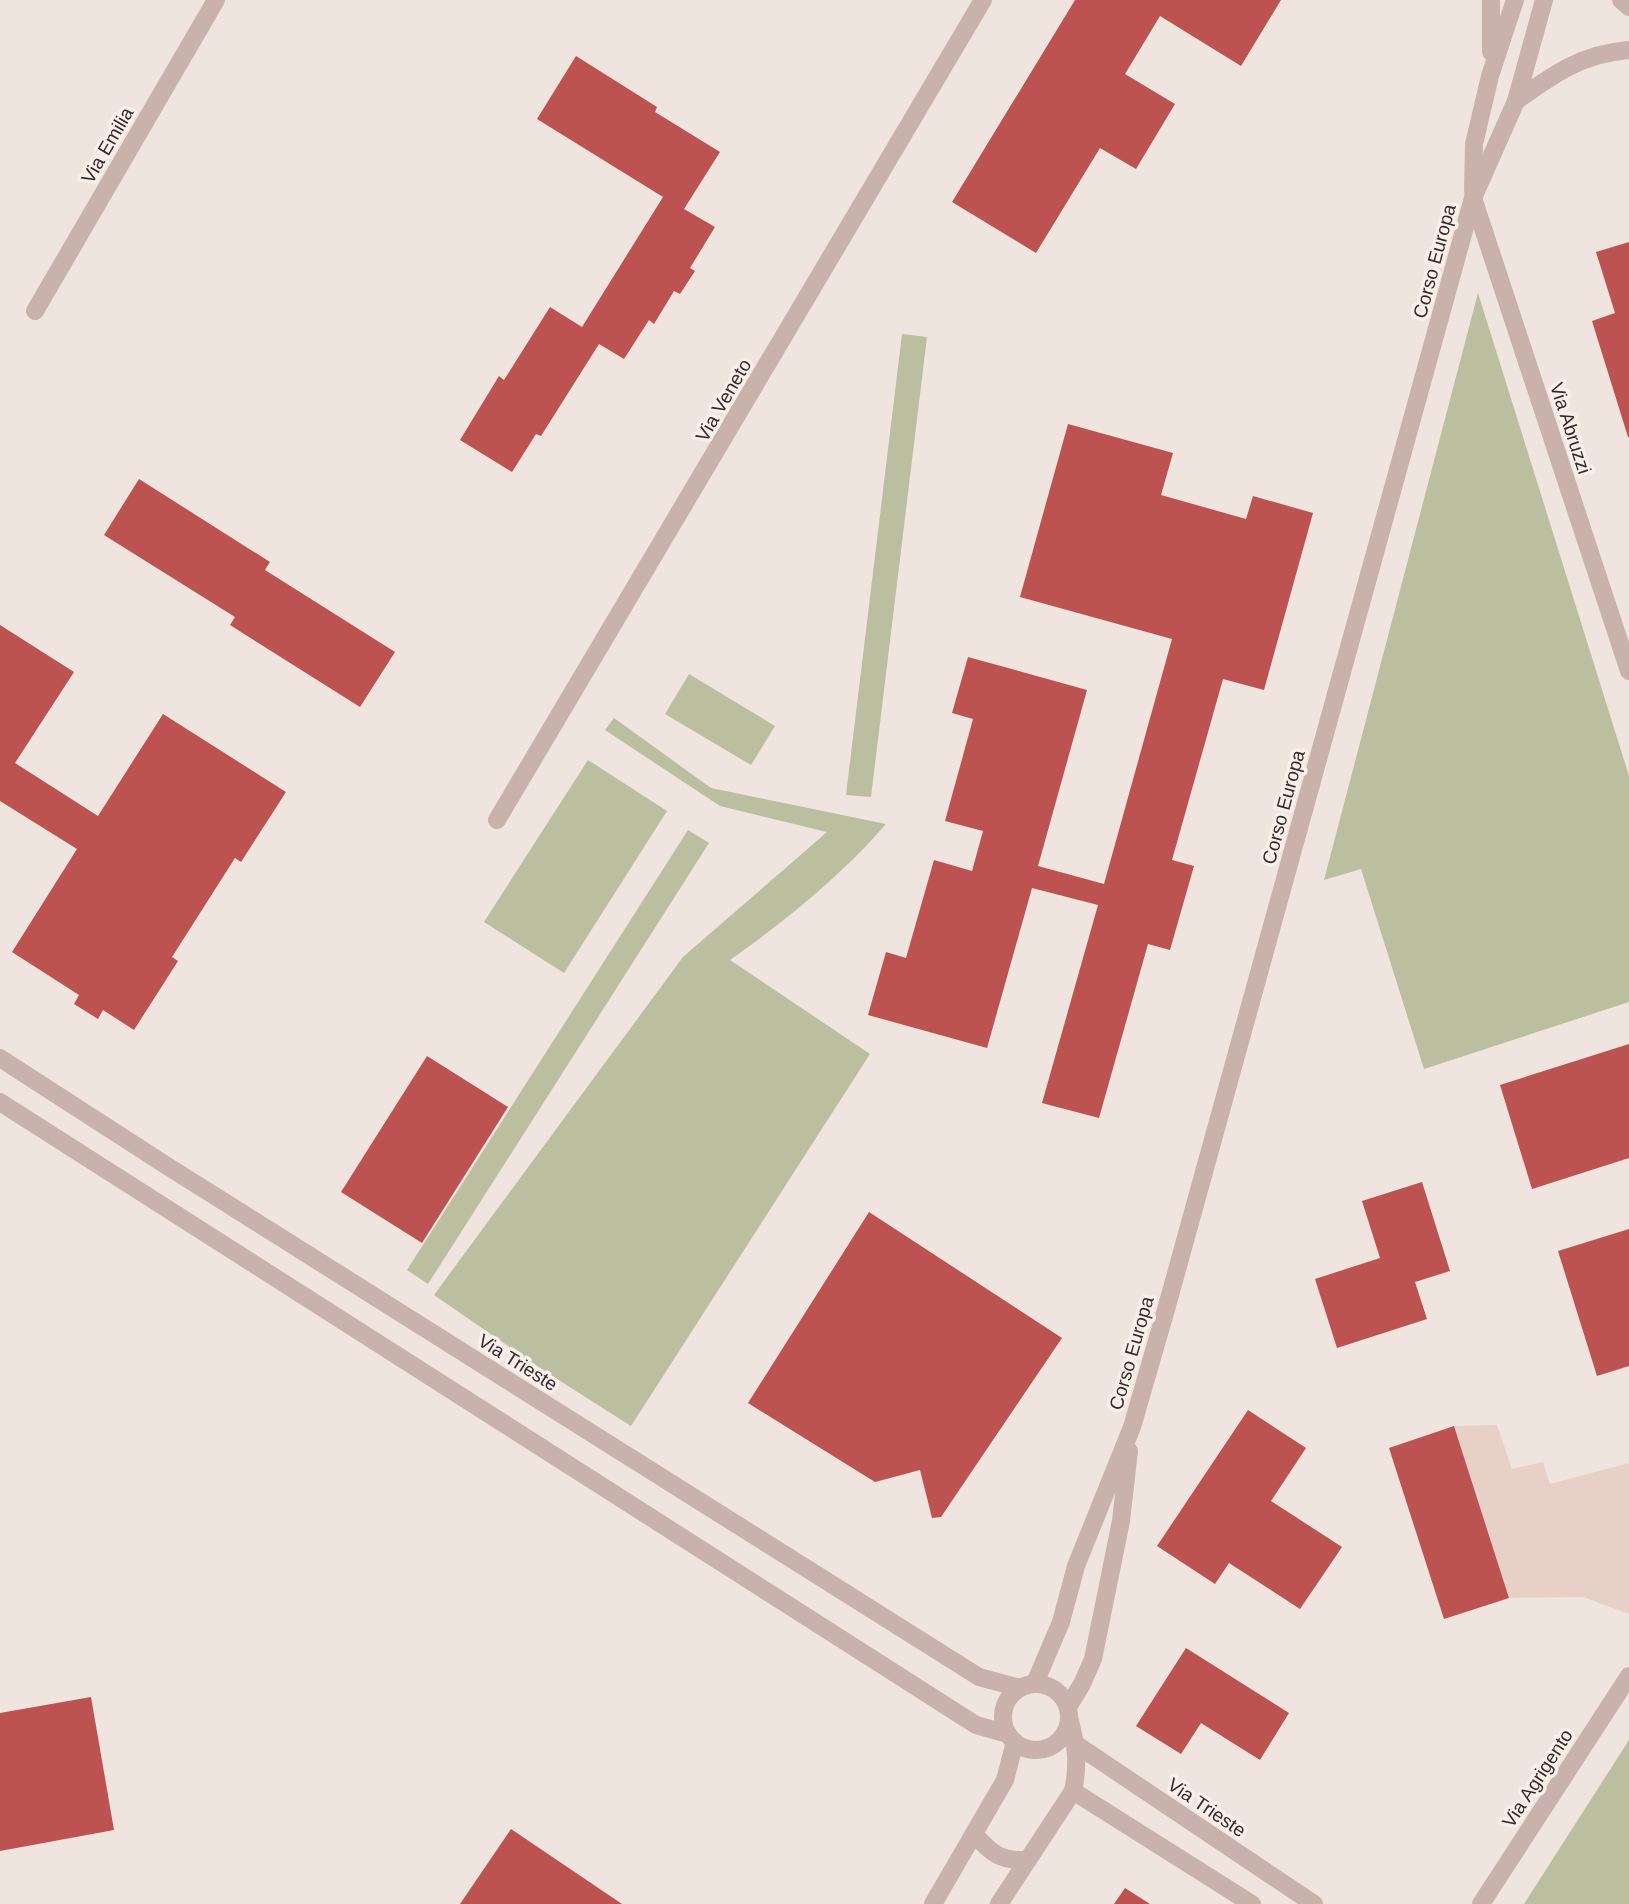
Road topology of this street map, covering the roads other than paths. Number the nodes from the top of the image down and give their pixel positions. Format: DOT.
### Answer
graph roads {
  1 [pos="216,0"];
  2 [pos="984,0"];
  3 [pos="1491,0"];
  4 [pos="1515,0"];
  5 [pos="1544,0"];
  6 [pos="1621,0"];
  7 [pos="1629,7"];
  8 [pos="1629,50"];
  9 [pos="1490,76"];
  10 [pos="1516,101"];
  11 [pos="1473,198"];
  12 [pos="35,311"];
  13 [pos="1629,671"];
  14 [pos="497,820"];
  15 [pos="0,1058"];
  16 [pos="0,1101"];
  17 [pos="1132,1427"];
  18 [pos="1629,1676"];
  19 [pos="1027,1686"];
  20 [pos="1068,1712"];
  21 [pos="1011,1738"];
  22 [pos="1077,1745"];
  23 [pos="1073,1791"];
  24 [pos="974,1834"];
  25 [pos="1028,1860"];
  26 [pos="933,1904"];
  27 [pos="999,1904"];
  28 [pos="1252,1904"];
  29 [pos="1314,1904"];
  30 [pos="1481,1904"];
  1 -- 12 [label="street, Via Emilia"];
  2 -- 14 [label="street, Via Veneto"];
  3 -- 9 [label="street"];
  4 -- 9 [label="street, Corso Europa"];
  5 -- 10 [label="street, Corso Europa"];
  6 -- 7 [label="street"];
  8 -- 10 [label="street"];
  9 -- 11 [label="street, Corso Europa"];
  10 -- 11 [label="street, Corso Europa"];
  11 -- 13 [label="street, Via Abruzzi"];
  11 -- 17 [label="street, Corso Europa"];
  15 -- 19 [label="street, Via Trieste"];
  16 -- 21 [label="street"];
  17 -- 19 [label="street"];
  17 -- 20 [label="street"];
  18 -- 30 [label="street, Via Agrigento"];
  19 -- 20 [label="street"];
  19 -- 21 [label="street"];
  20 -- 21 [label="street"];
  20 -- 22 [label="street"];
  21 -- 24 [label="street"];
  22 -- 23 [label="street"];
  22 -- 29 [label="street, Via Trieste"];
  23 -- 25 [label="street"];
  23 -- 28 [label="street"];
  24 -- 25 [label="street"];
  24 -- 26 [label="street"];
  25 -- 27 [label="street"];
}
